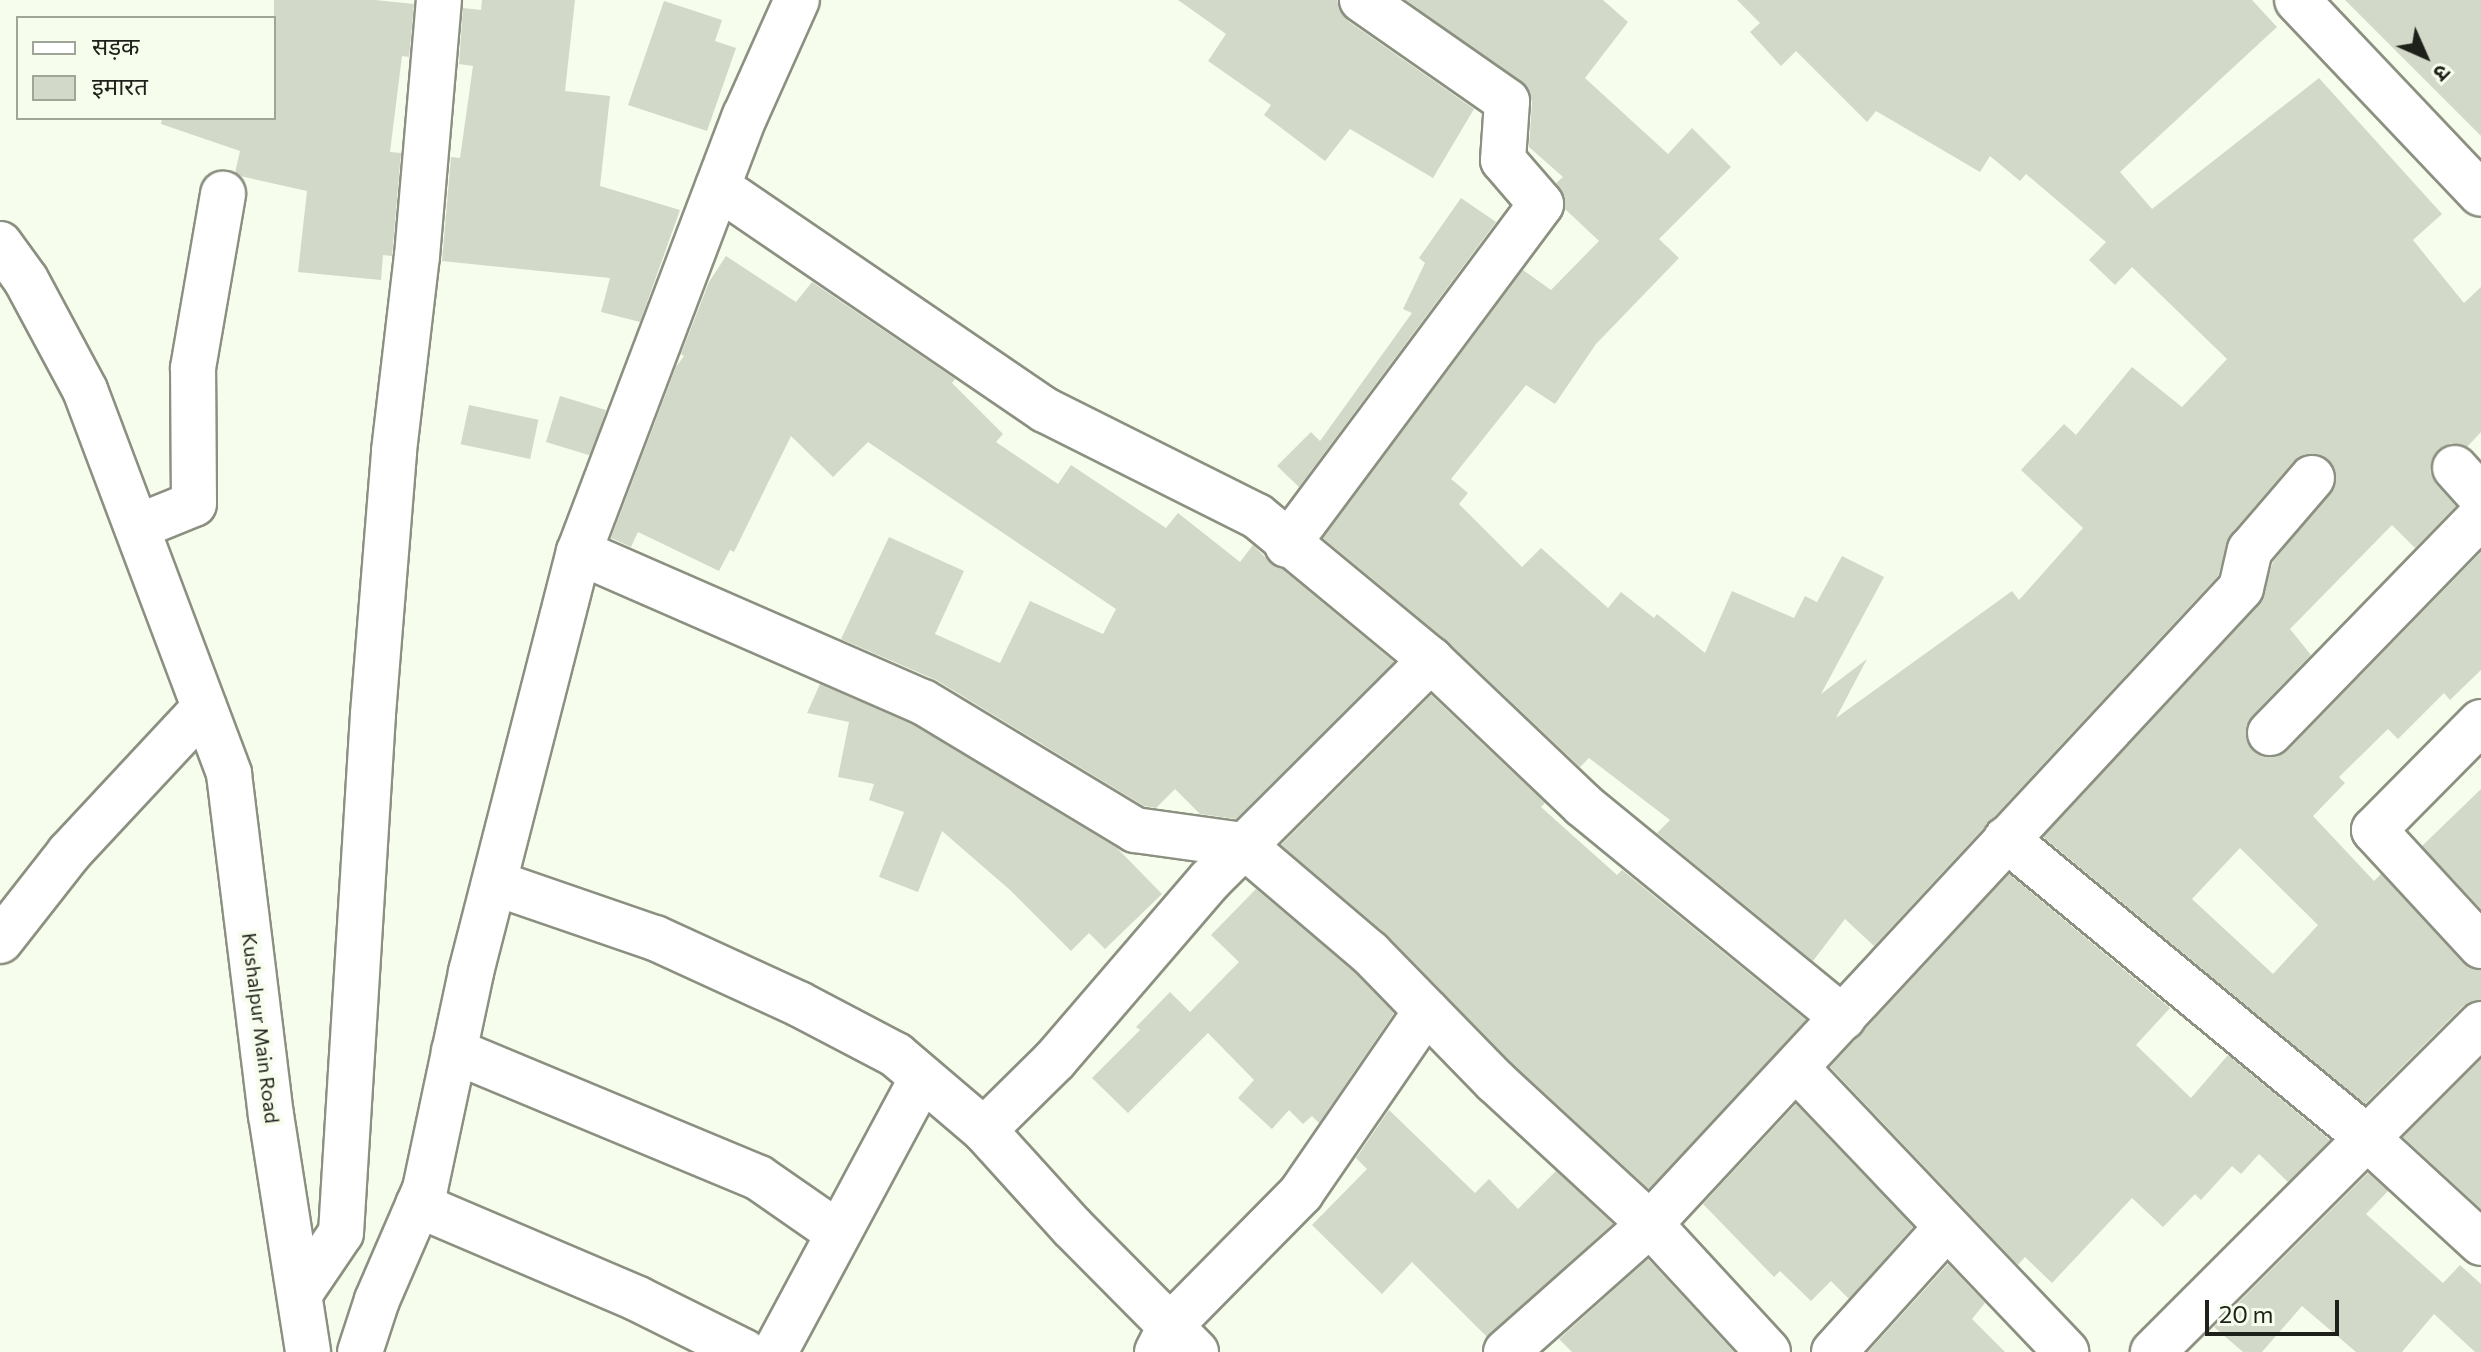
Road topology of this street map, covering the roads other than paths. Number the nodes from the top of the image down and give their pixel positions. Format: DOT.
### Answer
graph roads {
  1 [pos="439,0"];
  2 [pos="797,0"];
  3 [pos="1362,0"];
  4 [pos="2297,0"];
  5 [pos="718,187"];
  6 [pos="223,194"];
  7 [pos="2481,194"];
  8 [pos="0,244"];
  9 [pos="13,290"];
  10 [pos="2312,478"];
  11 [pos="2481,516"];
  12 [pos="137,527"];
  13 [pos="1287,545"];
  14 [pos="579,552"];
  15 [pos="1431,660"];
  16 [pos="204,708"];
  17 [pos="2481,722"];
  18 [pos="2270,733"];
  19 [pos="2006,839"];
  20 [pos="1243,845"];
  21 [pos="495,883"];
  22 [pos="0,941"];
  23 [pos="2481,946"];
  24 [pos="1426,1011"];
  25 [pos="1843,1018"];
  26 [pos="2481,1024"];
  27 [pos="454,1051"];
  28 [pos="1796,1068"];
  29 [pos="922,1078"];
  30 [pos="984,1130"];
  31 [pos="2367,1138"];
  32 [pos="418,1205"];
  33 [pos="1650,1224"];
  34 [pos="1946,1228"];
  35 [pos="838,1233"];
  36 [pos="2481,1243"];
  37 [pos="301,1292"];
  38 [pos="1174,1343"];
  39 [pos="369,1349"];
  40 [pos="308,1352"];
  41 [pos="745,1352"];
  42 [pos="775,1352"];
  43 [pos="1506,1352"];
  44 [pos="1768,1352"];
  45 [pos="1834,1352"];
  46 [pos="2066,1352"];
  47 [pos="2153,1352"];
  1 -- 37 [label="street"];
  2 -- 5 [label="street"];
  3 -- 13 [label="street"];
  4 -- 7 [label="street"];
  5 -- 13 [label="street"];
  5 -- 14 [label="street"];
  6 -- 12 [label="street"];
  8 -- 9 [label="street, Kushalpur Main Road"];
  9 -- 12 [label="street, Kushalpur Main Road"];
  10 -- 19 [label="street"];
  11 -- 18 [label="street"];
  12 -- 16 [label="street, Kushalpur Main Road"];
  13 -- 15 [label="street"];
  14 -- 20 [label="street"];
  14 -- 21 [label="street"];
  15 -- 20 [label="street"];
  15 -- 25 [label="street"];
  16 -- 22 [label="street"];
  16 -- 37 [label="street, Kushalpur Main Road"];
  17 -- 23 [label="street"];
  19 -- 25 [label="street"];
  19 -- 31 [label="street"];
  20 -- 24 [label="street"];
  20 -- 30 [label="street"];
  21 -- 27 [label="street"];
  21 -- 29 [label="street"];
  24 -- 33 [label="street"];
  24 -- 38 [label="street"];
  25 -- 28 [label="street"];
  26 -- 31 [label="street"];
  27 -- 32 [label="street"];
  27 -- 35 [label="street"];
  28 -- 33 [label="street"];
  28 -- 34 [label="street"];
  29 -- 30 [label="street"];
  29 -- 35 [label="street"];
  30 -- 38 [label="street"];
  31 -- 36 [label="street"];
  31 -- 47 [label="street"];
  32 -- 39 [label="street"];
  32 -- 41 [label="street"];
  33 -- 43 [label="street"];
  33 -- 44 [label="street"];
  34 -- 45 [label="street"];
  34 -- 46 [label="street"];
  35 -- 42 [label="street"];
  37 -- 40 [label="street, Kushalpur Main Road"];
}
